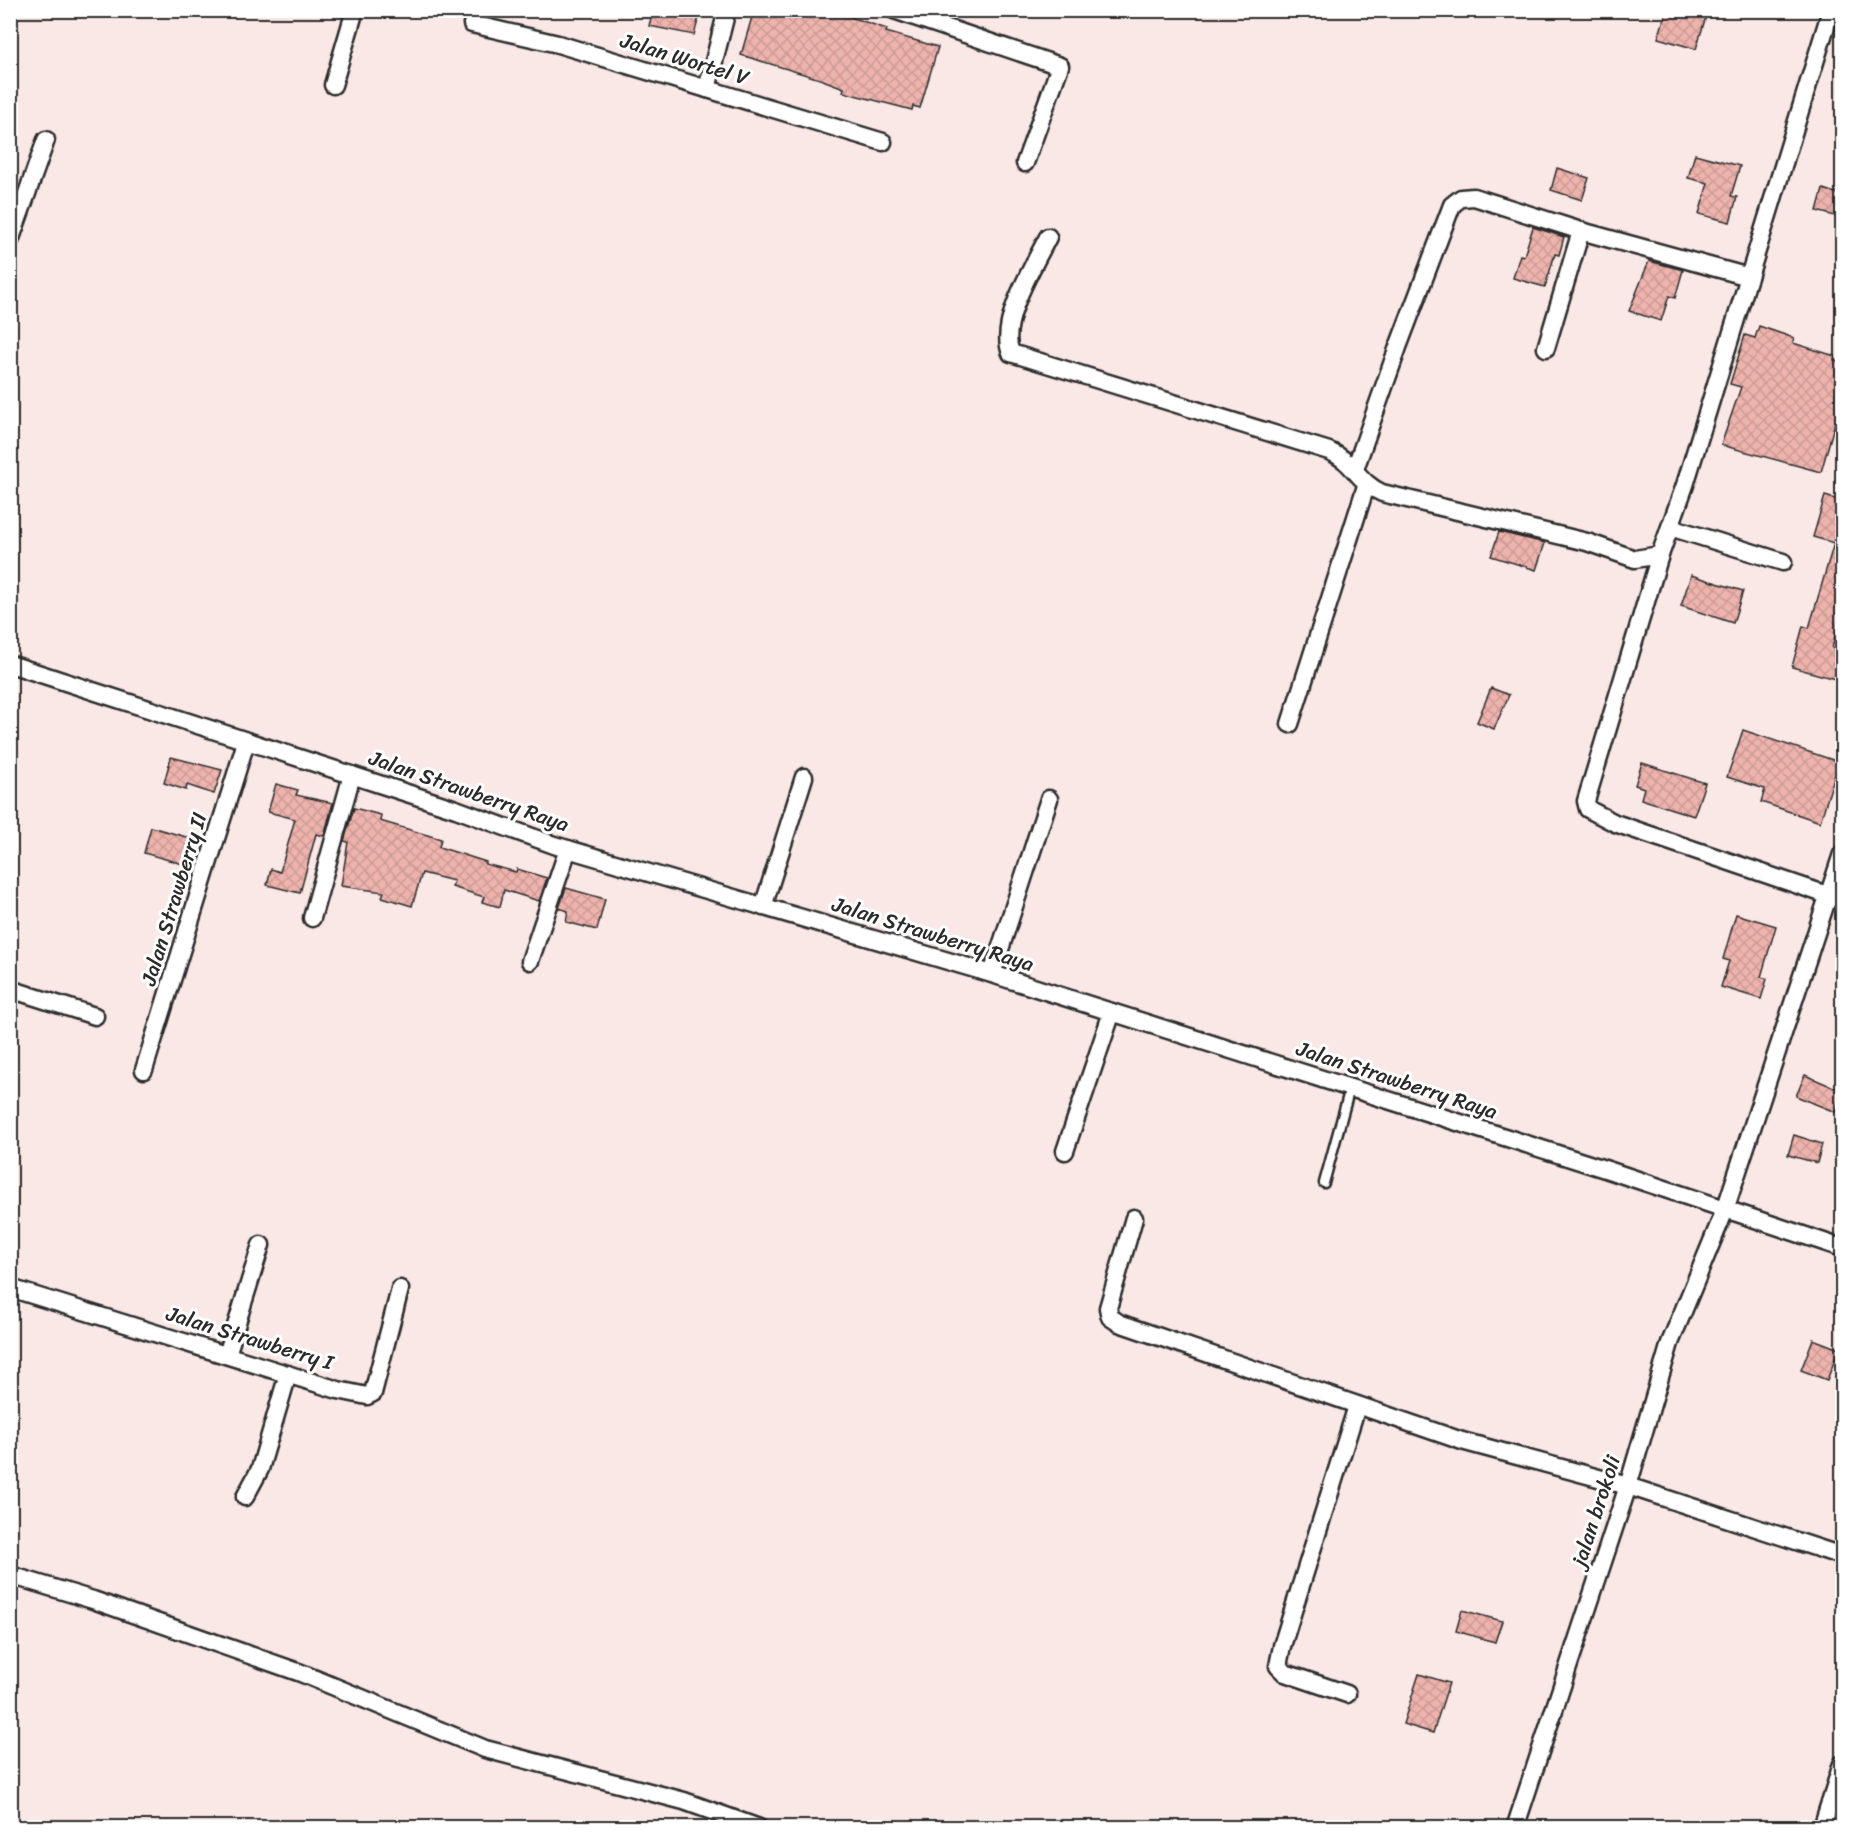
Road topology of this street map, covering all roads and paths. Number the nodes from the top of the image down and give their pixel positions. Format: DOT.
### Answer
graph roads {
  1 [pos="355,10"];
  2 [pos="726,10"];
  3 [pos="894,10"];
  4 [pos="1831,10"];
  5 [pos="472,24"];
  6 [pos="333,86"];
  7 [pos="707,89"];
  8 [pos="46,140"];
  9 [pos="883,142"];
  10 [pos="1025,163"];
  11 [pos="1581,231"];
  12 [pos="1048,237"];
  13 [pos="10,241"];
  14 [pos="1749,277"];
  15 [pos="1546,348"];
  16 [pos="1355,470"];
  17 [pos="1366,486"];
  18 [pos="1670,527"];
  19 [pos="1660,555"];
  20 [pos="1784,562"];
  21 [pos="10,664"];
  22 [pos="1290,724"];
  23 [pos="246,742"];
  24 [pos="352,775"];
  25 [pos="804,777"];
  26 [pos="1049,799"];
  27 [pos="568,849"];
  28 [pos="1842,854"];
  29 [pos="1835,898"];
  30 [pos="763,907"];
  31 [pos="312,918"];
  32 [pos="530,961"];
  33 [pos="992,974"];
  34 [pos="10,989"];
  35 [pos="1112,1012"];
  36 [pos="95,1016"];
  37 [pos="144,1070"];
  38 [pos="1350,1088"];
  39 [pos="1065,1151"];
  40 [pos="1323,1182"];
  41 [pos="1725,1210"];
  42 [pos="1134,1218"];
  43 [pos="261,1245"];
  44 [pos="1842,1248"];
  45 [pos="10,1287"];
  46 [pos="400,1289"];
  47 [pos="227,1355"];
  48 [pos="288,1374"];
  49 [pos="1357,1406"];
  50 [pos="1628,1486"];
  51 [pos="245,1497"];
  52 [pos="1842,1556"];
  53 [pos="10,1575"];
  54 [pos="1347,1694"];
  55 [pos="1842,1764"];
  56 [pos="759,1827"];
  57 [pos="1515,1827"];
  58 [pos="1822,1827"];
  1 -- 6 [label="street"];
  2 -- 7 [label="street"];
  3 -- 10 [label="street"];
  4 -- 14 [label="street"];
  5 -- 7 [label="street, Jalan Wortel V"];
  7 -- 9 [label="street, Jalan Wortel V"];
  8 -- 13 [label="street"];
  11 -- 14 [label="street"];
  11 -- 15 [label="street"];
  11 -- 16 [label="street"];
  12 -- 16 [label="street"];
  14 -- 18 [label="street"];
  16 -- 17 [label="street"];
  17 -- 19 [label="street"];
  17 -- 22 [label="street"];
  18 -- 19 [label="street"];
  18 -- 20 [label="street"];
  19 -- 29 [label="street"];
  21 -- 23 [label="street, Jalan Strawberry Raya"];
  23 -- 24 [label="street, Jalan Strawberry Raya"];
  23 -- 37 [label="street, Jalan Strawberry II"];
  24 -- 27 [label="street, Jalan Strawberry Raya"];
  24 -- 31 [label="street"];
  25 -- 30 [label="street"];
  26 -- 33 [label="street"];
  27 -- 30 [label="street, Jalan Strawberry Raya"];
  27 -- 32 [label="street"];
  28 -- 29 [label="street, jalan brokoli"];
  29 -- 41 [label="street, jalan brokoli"];
  30 -- 33 [label="street, Jalan Strawberry Raya"];
  33 -- 35 [label="street, Jalan Strawberry Raya"];
  34 -- 36 [label="street"];
  35 -- 38 [label="street, Jalan Strawberry Raya"];
  35 -- 39 [label="street"];
  38 -- 40 [label="lane"];
  38 -- 41 [label="street, Jalan Strawberry Raya"];
  41 -- 44 [label="street, Jalan Strawberry Raya"];
  41 -- 50 [label="street, jalan brokoli"];
  42 -- 49 [label="street"];
  43 -- 47 [label="street"];
  45 -- 47 [label="street, Jalan Strawberry I"];
  46 -- 48 [label="street, Jalan Strawberry I"];
  47 -- 48 [label="street, Jalan Strawberry I"];
  48 -- 51 [label="street"];
  49 -- 50 [label="street"];
  49 -- 54 [label="street"];
  50 -- 52 [label="street"];
  50 -- 57 [label="street, jalan brokoli"];
  53 -- 56 [label="street"];
  55 -- 58 [label="street"];
}
